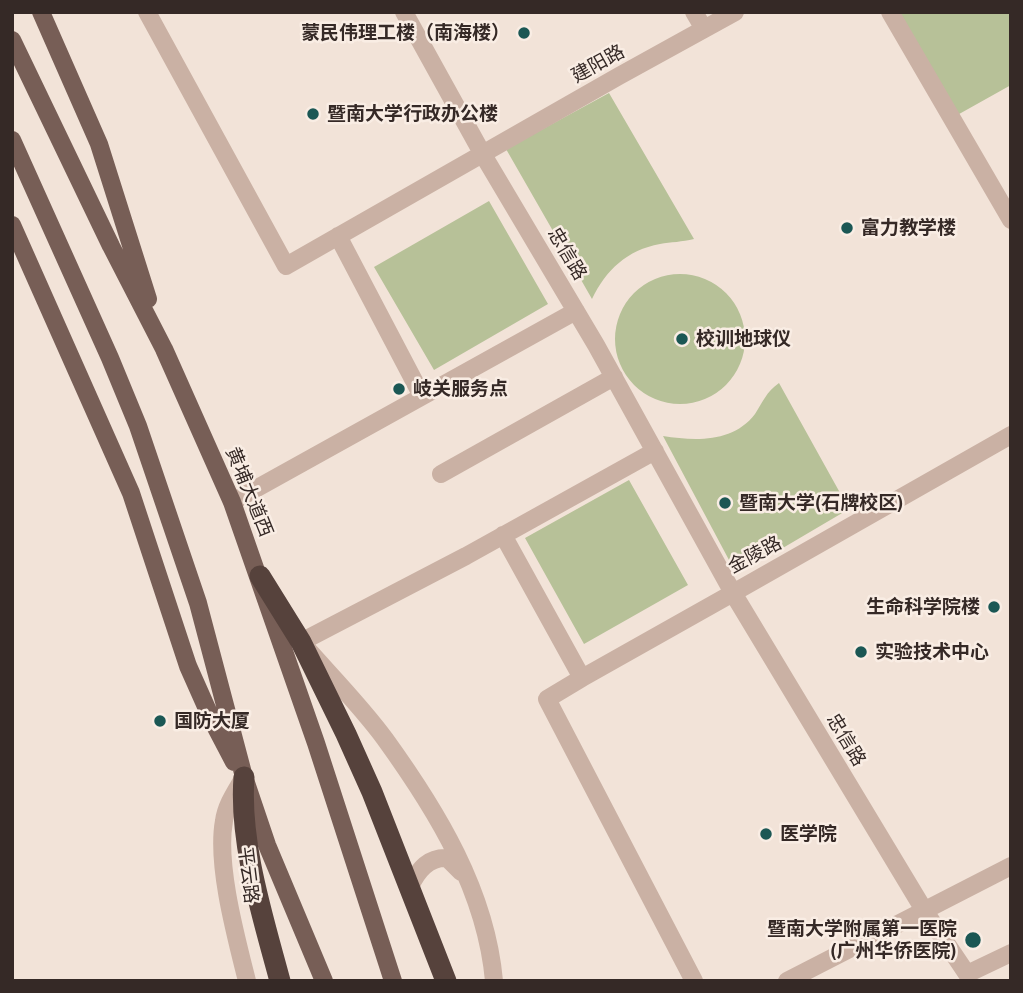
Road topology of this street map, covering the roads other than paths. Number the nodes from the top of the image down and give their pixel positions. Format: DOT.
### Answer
graph roads {
  1 [pos="41,12"];
  2 [pos="147,12"];
  3 [pos="404,12"];
  4 [pos="694,12"];
  5 [pos="735,12"];
  6 [pos="890,12"];
  7 [pos="704,29"];
  8 [pos="12,40"];
  9 [pos="12,140"];
  10 [pos="482,153"];
  11 [pos="1011,220"];
  12 [pos="12,225"];
  13 [pos="338,236"];
  14 [pos="576,311"];
  15 [pos="164,349"];
  16 [pos="614,377"];
  17 [pos="422,396"];
  18 [pos="1011,435"];
  19 [pos="654,451"];
  20 [pos="441,474"];
  21 [pos="232,502"];
  22 [pos="503,535"];
  23 [pos="260,576"];
  24 [pos="733,593"];
  25 [pos="301,642"];
  26 [pos="582,678"];
  27 [pos="244,777"];
  28 [pos="1011,866"];
  29 [pos="464,874"];
  30 [pos="410,887"];
  31 [pos="924,910"];
  32 [pos="1011,953"];
  33 [pos="247,981"];
  34 [pos="280,981"];
  35 [pos="324,981"];
  36 [pos="393,981"];
  37 [pos="446,981"];
  38 [pos="494,981"];
  39 [pos="694,981"];
  40 [pos="787,981"];
  1 -- 15 [label="main road"];
  2 -- 13 [label="street, 建阳路"];
  3 -- 10 [label="street, 忠信路"];
  4 -- 7 [label="street"];
  5 -- 7 [label="street, 建阳路"];
  6 -- 11 [label="street"];
  7 -- 10 [label="street, 建阳路"];
  8 -- 15 [label="main road, 黄埔大道西"];
  9 -- 27 [label="main road"];
  10 -- 13 [label="street, 建阳路"];
  10 -- 14 [label="street, 忠信路"];
  12 -- 27 [label="main road"];
  13 -- 17 [label="street"];
  14 -- 16 [label="street, 忠信路"];
  14 -- 17 [label="street"];
  15 -- 21 [label="main road, 黄埔大道西"];
  16 -- 19 [label="street, 金陵路"];
  16 -- 20 [label="street"];
  17 -- 21 [label="street"];
  18 -- 24 [label="street, 金陵路"];
  19 -- 22 [label="street"];
  19 -- 24 [label="street, 金陵路"];
  21 -- 23 [label="main road, 黄埔大道西"];
  22 -- 25 [label="street"];
  22 -- 26 [label="street"];
  23 -- 25 [label="highway"];
  23 -- 36 [label="main road, 黄埔大道西"];
  24 -- 26 [label="street"];
  24 -- 31 [label="street, 忠信路"];
  25 -- 29 [label="street"];
  25 -- 30 [label="highway"];
  26 -- 39 [label="street"];
  27 -- 33 [label="street, 平云路"];
  27 -- 34 [label="highway"];
  27 -- 35 [label="main road"];
  28 -- 31 [label="street"];
  29 -- 30 [label="street"];
  29 -- 38 [label="street"];
  30 -- 37 [label="highway"];
  31 -- 32 [label="street, 忠信路"];
  31 -- 40 [label="street"];
}
